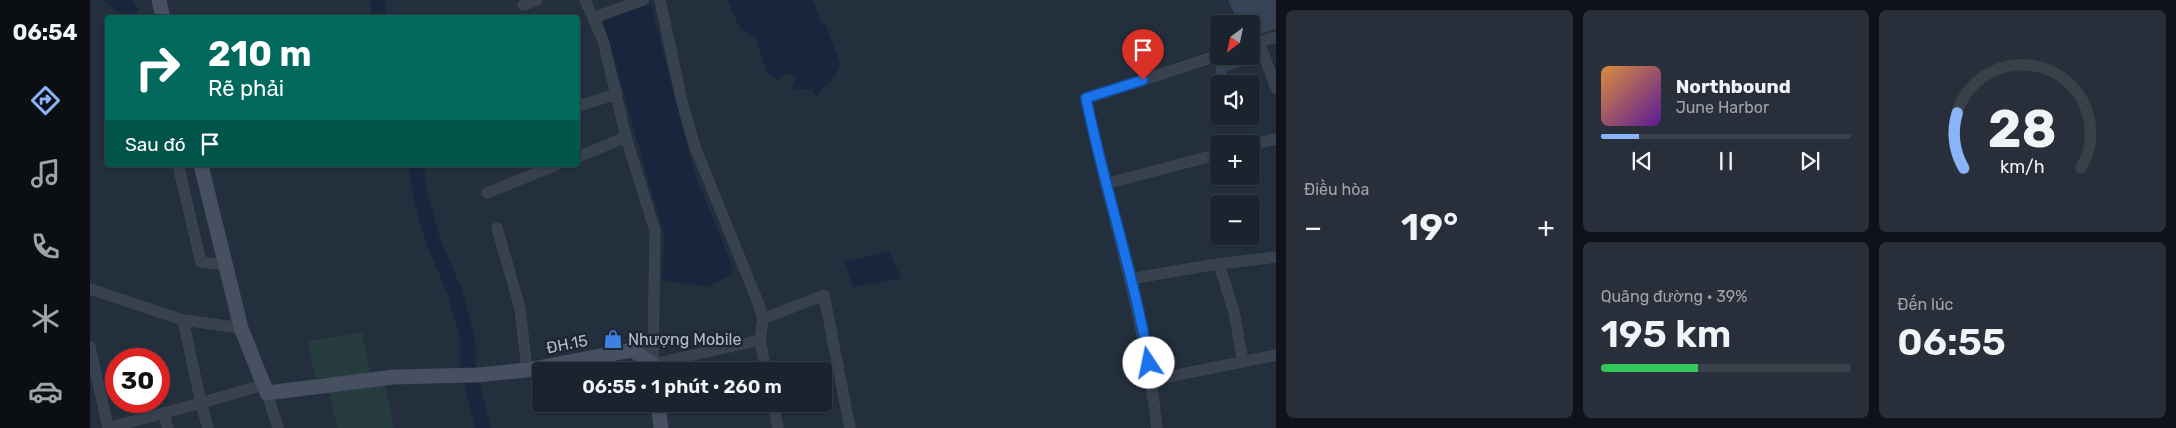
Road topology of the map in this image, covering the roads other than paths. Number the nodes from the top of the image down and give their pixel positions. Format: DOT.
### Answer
graph roads {
  1 [pos="158,0"];
  2 [pos="537,0"];
  3 [pos="585,0"];
  4 [pos="643,0"];
  5 [pos="660,0"];
  6 [pos="523,5"];
  7 [pos="163,15"];
  8 [pos="598,18"];
  9 [pos="1276,37"];
  10 [pos="1260,42"];
  11 [pos="1260,54"];
  12 [pos="1210,58"];
  13 [pos="1276,88"];
  14 [pos="617,94"];
  15 [pos="580,105"];
  16 [pos="626,137"];
  17 [pos="1276,139"];
  18 [pos="1260,143"];
  19 [pos="580,155"];
  20 [pos="1210,156"];
  21 [pos="178,167"];
  22 [pos="201,167"];
  23 [pos="551,167"];
  24 [pos="1105,184"];
  25 [pos="487,193"];
  26 [pos="497,228"];
  27 [pos="1276,258"];
  28 [pos="1219,264"];
  29 [pos="225,265"];
  30 [pos="1130,278"];
  31 [pos="90,289"];
  32 [pos="183,320"];
  33 [pos="763,320"];
  34 [pos="242,328"];
  35 [pos="760,340"];
  36 [pos="653,344"];
  37 [pos="90,347"];
  38 [pos="632,350"];
  39 [pos="1276,356"];
  40 [pos="647,362"];
  41 [pos="653,362"];
  42 [pos="673,362"];
  43 [pos="764,362"];
  44 [pos="1243,362"];
  45 [pos="527,370"];
  46 [pos="1152,380"];
  47 [pos="265,389"];
  48 [pos="201,403"];
  49 [pos="170,411"];
  50 [pos="659,412"];
  51 [pos="775,412"];
  52 [pos="163,413"];
  53 [pos="108,428"];
  54 [pos="168,428"];
  55 [pos="208,428"];
  56 [pos="278,428"];
  57 [pos="661,428"];
  58 [pos="778,428"];
  59 [pos="850,428"];
  60 [pos="1157,428"];
  1 -- 7 [label="main road"];
  2 -- 6 [label="street"];
  3 -- 8 [label="street"];
  4 -- 8 [label="street"];
  5 -- 33 [label="street"];
  8 -- 14 [label="street"];
  9 -- 10 [label="street"];
  11 -- 13 [label="street"];
  12 -- 24 [label="street"];
  14 -- 15 [label="street"];
  14 -- 16 [label="street"];
  16 -- 19 [label="street"];
  16 -- 36 [label="street"];
  17 -- 18 [label="street"];
  20 -- 24 [label="street"];
  21 -- 29 [label="street"];
  22 -- 29 [label="main road"];
  23 -- 25 [label="street"];
  24 -- 30 [label="street"];
  26 -- 45 [label="street"];
  27 -- 28 [label="street"];
  28 -- 30 [label="street"];
  28 -- 44 [label="street"];
  29 -- 34 [label="main road"];
  30 -- 46 [label="street"];
  31 -- 32 [label="street"];
  32 -- 34 [label="street"];
  32 -- 48 [label="street"];
  33 -- 35 [label="street"];
  33 -- 59 [label="street"];
  34 -- 47 [label="main road"];
  35 -- 42 [label="street"];
  35 -- 43 [label="street"];
  36 -- 38 [label="street"];
  36 -- 41 [label="street"];
  37 -- 53 [label="street"];
  38 -- 40 [label="main road"];
  38 -- 45 [label="main road, ĐH.15 / ĐH.15"];
  39 -- 44 [label="street"];
  44 -- 46 [label="street"];
  45 -- 47 [label="main road, ĐH.15 / ĐH.15"];
  46 -- 60 [label="street"];
  47 -- 48 [label="street"];
  47 -- 56 [label="street"];
  48 -- 49 [label="street"];
  48 -- 55 [label="street"];
  50 -- 57 [label="main road"];
  51 -- 58 [label="street"];
  52 -- 53 [label="street"];
  52 -- 54 [label="street"];
}
